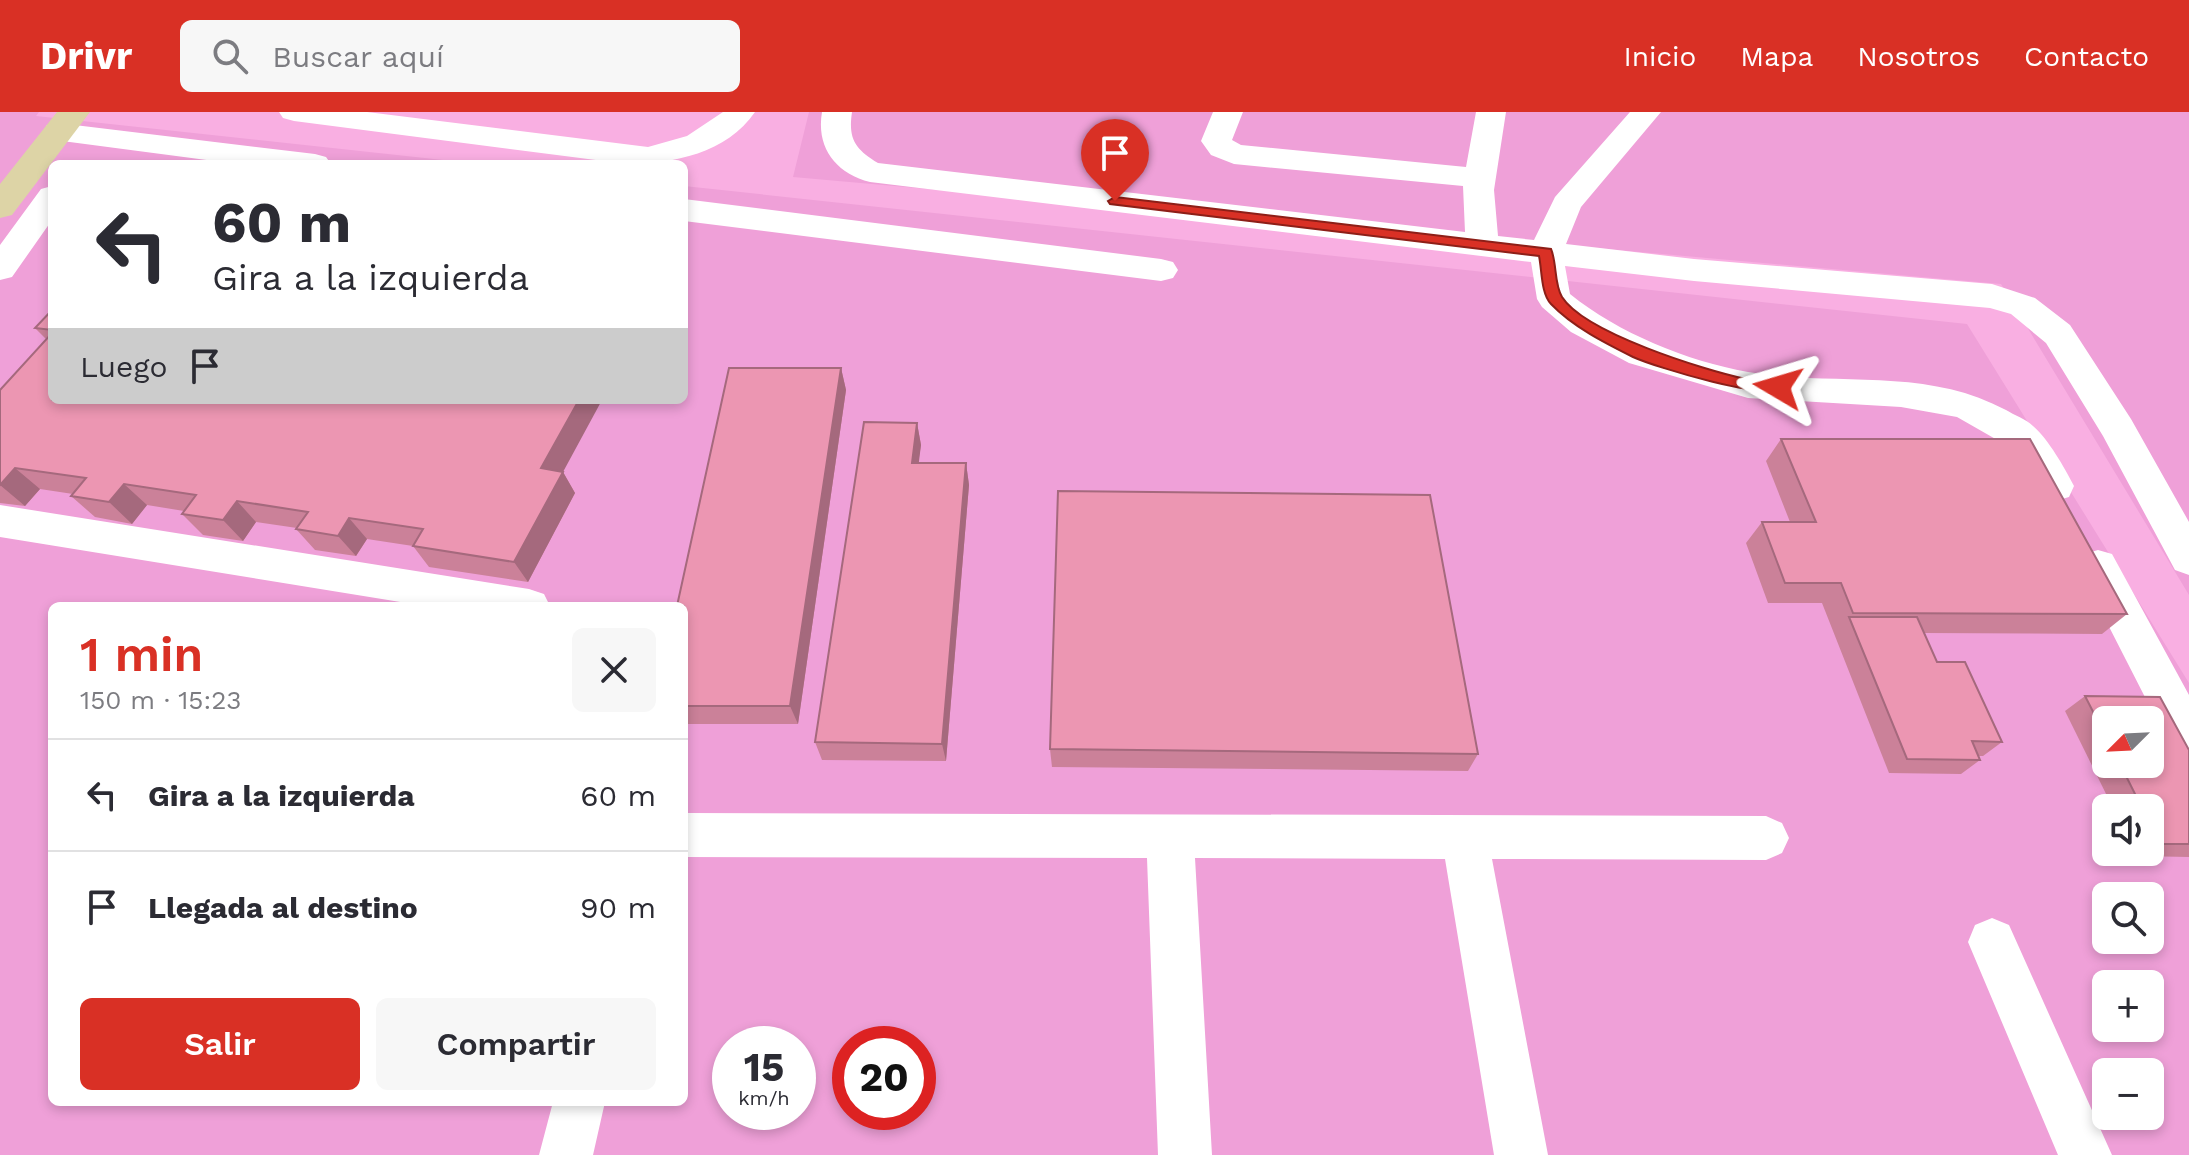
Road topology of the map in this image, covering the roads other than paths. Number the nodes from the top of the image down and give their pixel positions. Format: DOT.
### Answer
graph roads {
  1 [pos="121,112"];
  2 [pos="294,112"];
  3 [pos="740,112"];
  4 [pos="837,112"];
  5 [pos="1228,112"];
  6 [pos="1491,112"];
  7 [pos="1646,112"];
  8 [pos="76,127"];
  9 [pos="75,160"];
  10 [pos="289,160"];
  11 [pos="1479,178"];
  12 [pos="48,202"];
  13 [pos="0,207"];
  14 [pos="688,211"];
  15 [pos="1482,246"];
  16 [pos="1546,252"];
  17 [pos="0,269"];
  18 [pos="1161,270"];
  19 [pos="0,521"];
  20 [pos="2189,559"];
  21 [pos="504,602"];
  22 [pos="2189,738"];
  23 [pos="688,835"];
  24 [pos="1170,837"];
  25 [pos="1465,837"];
  26 [pos="1766,838"];
  27 [pos="1992,942"];
  28 [pos="578,1106"];
  29 [pos="566,1155"];
  30 [pos="1185,1155"];
  31 [pos="1521,1155"];
  32 [pos="2085,1155"];
  1 -- 8 [label="lane"];
  2 -- 3 [label="lane"];
  4 -- 15 [label="lane"];
  5 -- 11 [label="lane"];
  6 -- 11 [label="lane"];
  7 -- 16 [label="lane"];
  8 -- 9 [label="lane"];
  8 -- 10 [label="lane"];
  8 -- 13 [label="main road"];
  11 -- 15 [label="lane"];
  12 -- 17 [label="lane"];
  14 -- 18 [label="lane"];
  15 -- 16 [label="lane"];
  16 -- 20 [label="lane"];
  16 -- 22 [label="lane"];
  19 -- 21 [label="lane"];
  23 -- 24 [label="lane"];
  24 -- 25 [label="lane"];
  24 -- 30 [label="lane"];
  25 -- 26 [label="lane"];
  25 -- 31 [label="lane"];
  27 -- 32 [label="lane"];
  28 -- 29 [label="lane"];
}
